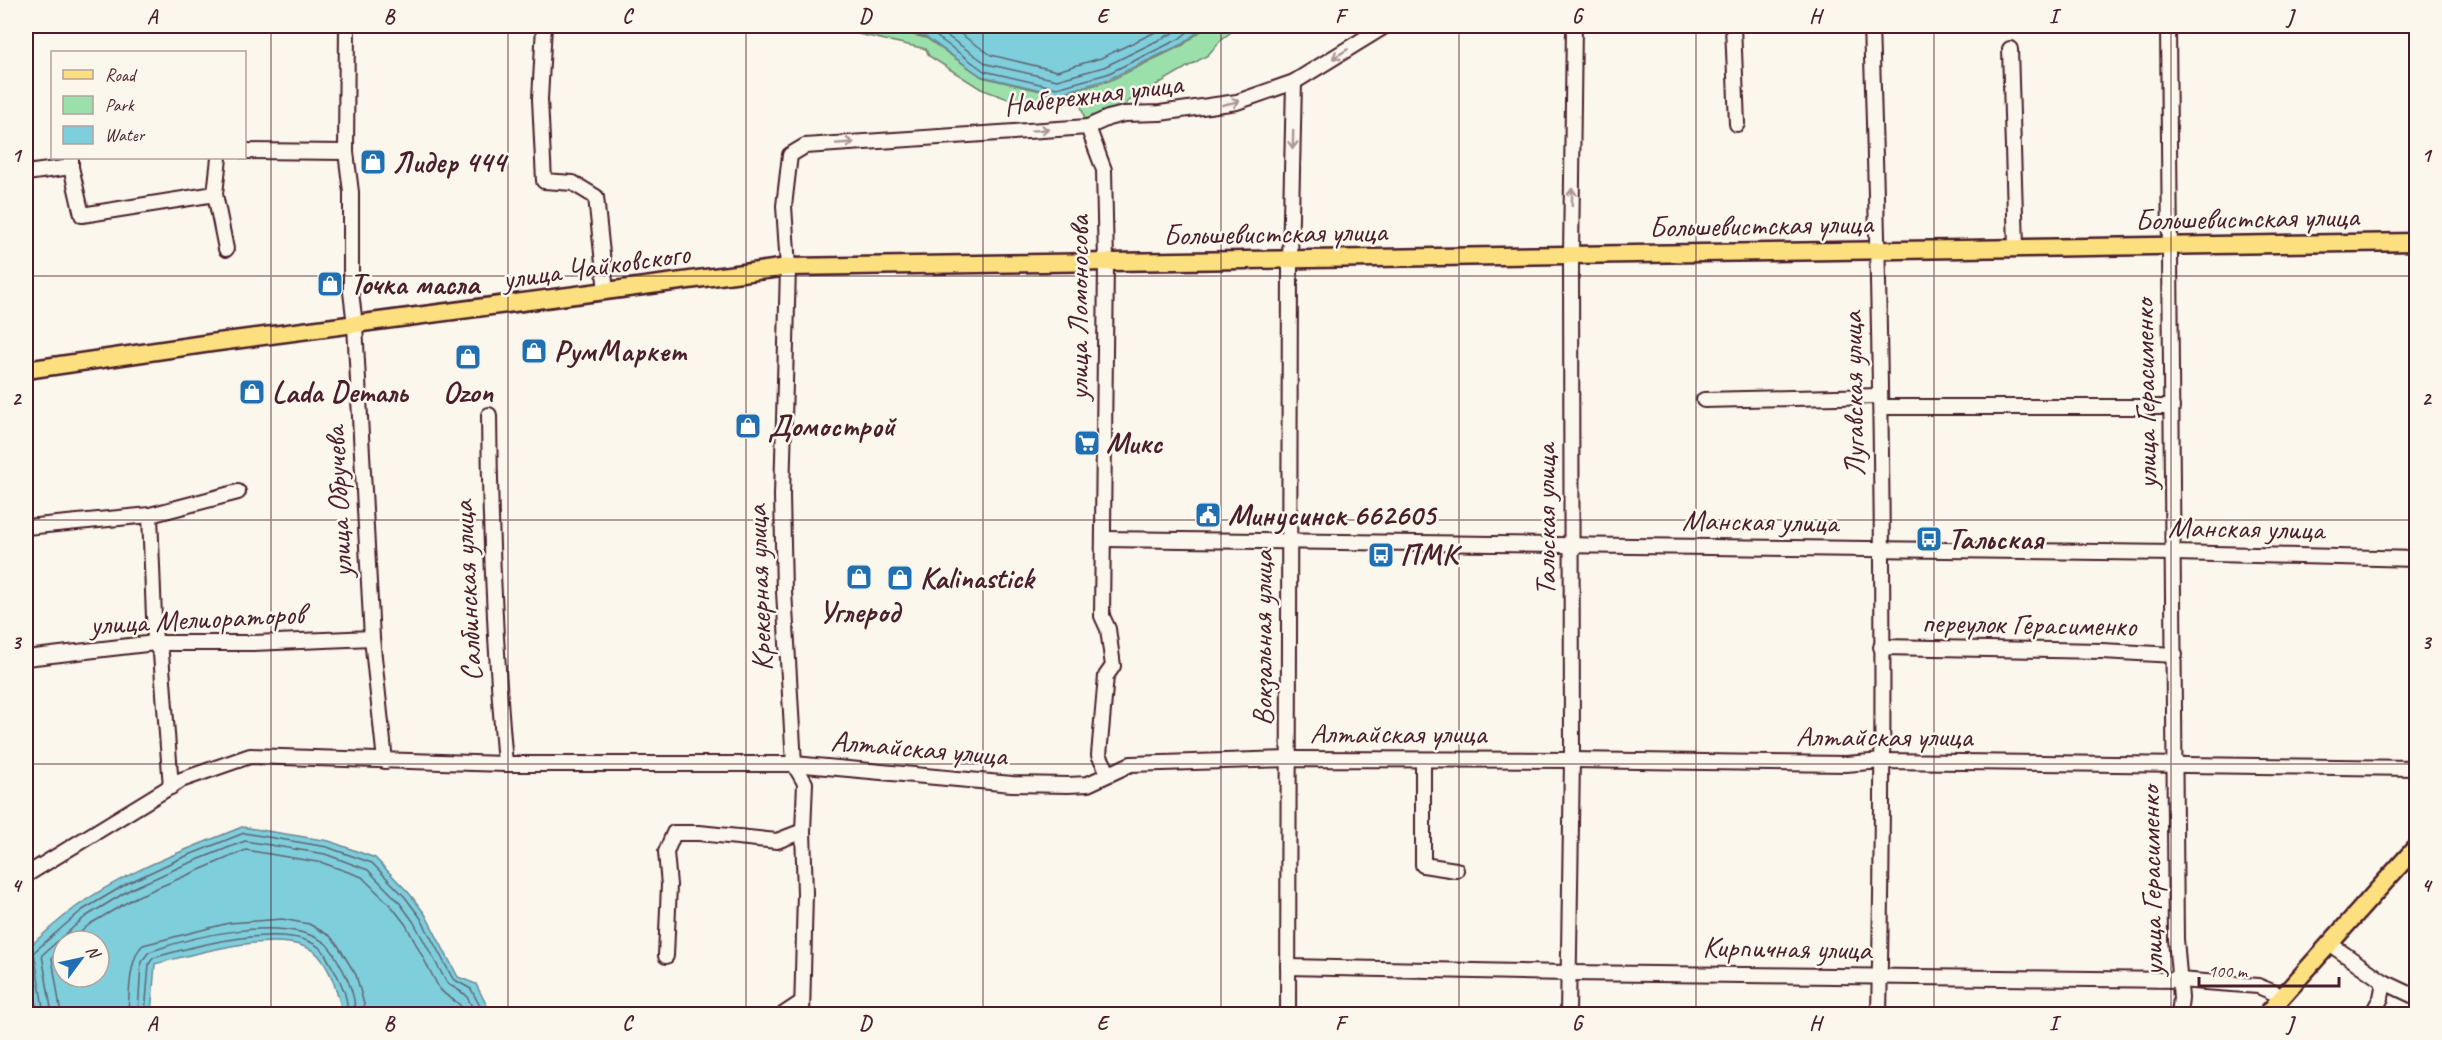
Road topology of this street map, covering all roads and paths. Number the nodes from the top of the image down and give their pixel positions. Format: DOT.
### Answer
graph roads {
  1 [pos="347,26"];
  2 [pos="544,26"];
  3 [pos="1385,26"];
  4 [pos="1574,26"];
  5 [pos="1733,26"];
  6 [pos="1871,26"];
  7 [pos="2168,26"];
  8 [pos="2010,49"];
  9 [pos="1294,82"];
  10 [pos="1737,124"];
  11 [pos="1088,127"];
  12 [pos="246,151"];
  13 [pos="346,152"];
  14 [pos="790,155"];
  15 [pos="219,159"];
  16 [pos="71,162"];
  17 [pos="26,173"];
  18 [pos="215,194"];
  19 [pos="2416,242"];
  20 [pos="2170,246"];
  21 [pos="2016,247"];
  22 [pos="226,249"];
  23 [pos="1878,251"];
  24 [pos="1571,255"];
  25 [pos="1290,261"];
  26 [pos="1106,263"];
  27 [pos="788,267"];
  28 [pos="606,291"];
  29 [pos="355,325"];
  30 [pos="26,370"];
  31 [pos="1704,400"];
  32 [pos="1880,402"];
  33 [pos="2172,407"];
  34 [pos="489,415"];
  35 [pos="238,492"];
  36 [pos="150,515"];
  37 [pos="26,526"];
  38 [pos="1103,539"];
  39 [pos="1289,541"];
  40 [pos="1573,545"];
  41 [pos="1882,550"];
  42 [pos="2174,553"];
  43 [pos="2416,559"];
  44 [pos="372,638"];
  45 [pos="155,643"];
  46 [pos="1881,647"];
  47 [pos="2175,655"];
  48 [pos="26,658"];
  49 [pos="1290,759"];
  50 [pos="1572,760"];
  51 [pos="385,761"];
  52 [pos="1423,761"];
  53 [pos="1883,761"];
  54 [pos="505,764"];
  55 [pos="794,764"];
  56 [pos="2176,766"];
  57 [pos="2416,768"];
  58 [pos="1109,774"];
  59 [pos="171,787"];
  60 [pos="803,831"];
  61 [pos="2416,848"];
  62 [pos="1456,870"];
  63 [pos="26,874"];
  64 [pos="2330,944"];
  65 [pos="666,956"];
  66 [pos="1288,967"];
  67 [pos="1568,973"];
  68 [pos="1880,976"];
  69 [pos="2179,980"];
  70 [pos="2384,982"];
  71 [pos="2282,996"];
  72 [pos="2416,997"];
  73 [pos="802,1008"];
  74 [pos="784,1014"];
  75 [pos="1288,1014"];
  76 [pos="1568,1014"];
  77 [pos="1879,1014"];
  78 [pos="2179,1014"];
  79 [pos="2267,1014"];
  80 [pos="2372,1014"];
  1 -- 13 [label="street, улица Обручева"];
  2 -- 28 [label="street"];
  3 -- 9 [label="street, Набережная улица, one-way"];
  24 -- 4 [label="street, Тальская улица, one-way"];
  5 -- 10 [label="street"];
  6 -- 23 [label="street, Лугавская улица"];
  7 -- 20 [label="street, улица Герасименко"];
  8 -- 21 [label="street"];
  11 -- 9 [label="street, Набережная улица, one-way"];
  9 -- 25 [label="street, Вокзальная улица, one-way"];
  14 -- 11 [label="street, Набережная улица, one-way"];
  11 -- 26 [label="street, улица Ломоносова"];
  12 -- 13 [label="street"];
  13 -- 29 [label="street, улица Обручева"];
  14 -- 27 [label="street, Крекерная улица"];
  15 -- 18 [label="street"];
  16 -- 17 [label="street"];
  16 -- 18 [label="street"];
  18 -- 22 [label="street"];
  19 -- 20 [label="main road, Большевистская улица"];
  20 -- 21 [label="main road, Большевистская улица"];
  20 -- 33 [label="street, улица Герасименко"];
  21 -- 23 [label="main road, Большевистская улица"];
  23 -- 24 [label="main road, Большевистская улица"];
  23 -- 32 [label="street, Лугавская улица"];
  24 -- 25 [label="main road, Большевистская улица"];
  24 -- 40 [label="street, Тальская улица"];
  25 -- 26 [label="main road, Большевистская улица"];
  25 -- 39 [label="street, Вокзальная улица"];
  26 -- 27 [label="main road, улица Чайковского"];
  26 -- 38 [label="street, улица Ломоносова"];
  27 -- 28 [label="main road, улица Чайковского"];
  27 -- 55 [label="street, Крекерная улица"];
  28 -- 29 [label="main road, улица Чайковского"];
  29 -- 30 [label="main road, улица Чайковского"];
  29 -- 44 [label="street, улица Обручева"];
  31 -- 32 [label="street"];
  32 -- 33 [label="street"];
  32 -- 41 [label="street, Лугавская улица"];
  33 -- 42 [label="street, улица Герасименко"];
  34 -- 54 [label="street, Салбинская улица"];
  35 -- 36 [label="street"];
  36 -- 37 [label="street"];
  36 -- 45 [label="street"];
  38 -- 39 [label="street, Манская улица"];
  38 -- 58 [label="street, улица Ломоносова"];
  39 -- 40 [label="street, Манская улица"];
  39 -- 49 [label="street, Вокзальная улица"];
  40 -- 41 [label="street, Манская улица"];
  40 -- 50 [label="street, Тальская улица"];
  41 -- 42 [label="street, Манская улица"];
  41 -- 46 [label="street, Лугавская улица"];
  42 -- 43 [label="street, Манская улица"];
  42 -- 47 [label="street, улица Герасименко"];
  44 -- 45 [label="street, улица Мелиораторов"];
  44 -- 51 [label="street, улица Обручева"];
  45 -- 48 [label="street, улица Мелиораторов"];
  45 -- 59 [label="street"];
  46 -- 47 [label="street, переулок Герасименко"];
  46 -- 53 [label="street, Лугавская улица"];
  47 -- 56 [label="street, улица Герасименко"];
  49 -- 52 [label="street, Алтайская улица"];
  49 -- 58 [label="street, Алтайская улица"];
  49 -- 66 [label="street, Вокзальная улица"];
  50 -- 52 [label="street, Алтайская улица"];
  50 -- 53 [label="street, Алтайская улица"];
  50 -- 67 [label="street, Тальская улица"];
  51 -- 54 [label="street, Алтайская улица"];
  51 -- 59 [label="street, Алтайская улица"];
  52 -- 62 [label="street"];
  53 -- 56 [label="street, Алтайская улица"];
  53 -- 68 [label="street, Лугавская улица"];
  54 -- 55 [label="street, Алтайская улица"];
  55 -- 58 [label="street, Алтайская улица"];
  55 -- 60 [label="street, Крекерная улица"];
  56 -- 57 [label="street, Алтайская улица"];
  56 -- 69 [label="street, улица Герасименко"];
  59 -- 63 [label="street, Алтайская улица"];
  60 -- 65 [label="street"];
  60 -- 73 [label="street, Крекерная улица"];
  61 -- 64 [label="main road"];
  64 -- 70 [label="street"];
  64 -- 71 [label="main road"];
  66 -- 67 [label="street, Кирпичная улица"];
  66 -- 75 [label="street, Вокзальная улица"];
  67 -- 68 [label="street, Кирпичная улица"];
  67 -- 76 [label="street, Тальская улица"];
  68 -- 69 [label="street, Кирпичная улица"];
  68 -- 77 [label="street, Лугавская улица"];
  69 -- 71 [label="street, Кирпичная улица"];
  69 -- 78 [label="street, улица Герасименко"];
  70 -- 72 [label="street"];
  70 -- 80 [label="street"];
  71 -- 79 [label="main road"];
  73 -- 74 [label="street"];
}
